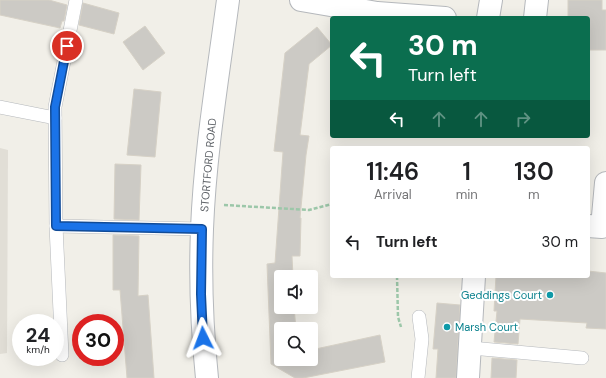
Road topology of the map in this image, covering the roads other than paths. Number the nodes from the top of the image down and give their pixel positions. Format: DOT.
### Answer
graph roads {
  1 [pos="76,0"];
  2 [pos="228,0"];
  3 [pos="301,0"];
  4 [pos="491,0"];
  5 [pos="537,0"];
  6 [pos="418,16"];
  7 [pos="488,16"];
  8 [pos="535,16"];
  9 [pos="0,106"];
  10 [pos="55,118"];
  11 [pos="606,183"];
  12 [pos="56,226"];
  13 [pos="590,226"];
  14 [pos="202,229"];
  15 [pos="474,278"];
  16 [pos="60,314"];
  17 [pos="420,317"];
  18 [pos="471,348"];
  19 [pos="582,358"];
  20 [pos="207,378"];
  21 [pos="418,378"];
  22 [pos="468,378"];
  1 -- 10 [label="lane"];
  2 -- 14 [label="street, STORTFORD ROAD"];
  3 -- 6 [label="street"];
  4 -- 7 [label="street"];
  5 -- 8 [label="street"];
  9 -- 10 [label="lane"];
  10 -- 12 [label="lane"];
  11 -- 13 [label="street"];
  12 -- 14 [label="lane"];
  12 -- 16 [label="lane"];
  14 -- 20 [label="street, STORTFORD ROAD"];
  15 -- 18 [label="street"];
  17 -- 21 [label="lane"];
  18 -- 19 [label="lane"];
  18 -- 22 [label="street"];
}
